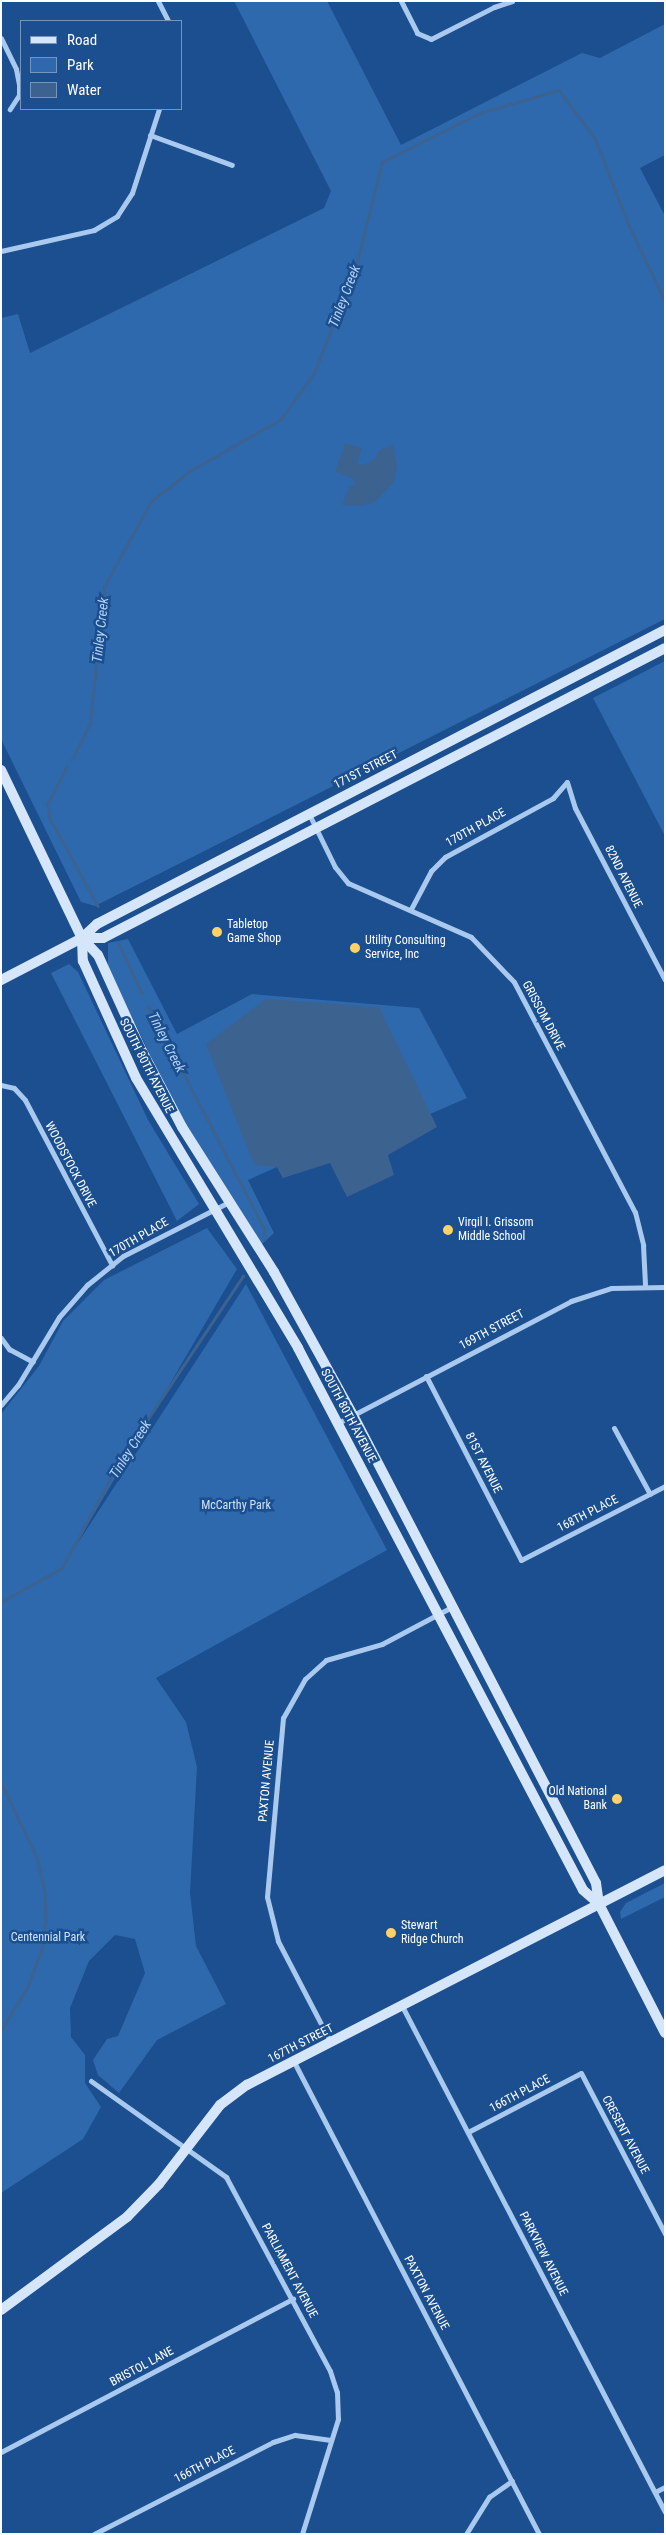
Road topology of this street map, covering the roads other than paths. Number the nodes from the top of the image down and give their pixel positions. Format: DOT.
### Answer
graph roads {
  1 [pos="158,1"];
  2 [pos="401,1"];
  3 [pos="512,1"];
  4 [pos="168,20"];
  5 [pos="1,38"];
  6 [pos="10,109"];
  7 [pos="159,110"];
  8 [pos="150,135"];
  9 [pos="232,165"];
  10 [pos="1,251"];
  11 [pos="665,630"];
  12 [pos="665,648"];
  13 [pos="1,770"];
  14 [pos="568,782"];
  15 [pos="310,814"];
  16 [pos="317,829"];
  17 [pos="411,910"];
  18 [pos="82,938"];
  19 [pos="1,980"];
  20 [pos="665,980"];
  21 [pos="1,1085"];
  22 [pos="229,1202"];
  23 [pos="214,1211"];
  24 [pos="112,1265"];
  25 [pos="645,1285"];
  26 [pos="665,1287"];
  27 [pos="1,1338"];
  28 [pos="33,1362"];
  29 [pos="426,1376"];
  30 [pos="1,1405"];
  31 [pos="352,1415"];
  32 [pos="338,1423"];
  33 [pos="614,1428"];
  34 [pos="665,1486"];
  35 [pos="650,1494"];
  36 [pos="521,1560"];
  37 [pos="452,1607"];
  38 [pos="438,1615"];
  39 [pos="665,1870"];
  40 [pos="599,1904"];
  41 [pos="402,2006"];
  42 [pos="665,2033"];
  43 [pos="331,2043"];
  44 [pos="294,2062"];
  45 [pos="581,2073"];
  46 [pos="90,2081"];
  47 [pos="468,2132"];
  48 [pos="184,2147"];
  49 [pos="665,2234"];
  50 [pos="292,2299"];
  51 [pos="1,2310"];
  52 [pos="331,2440"];
  53 [pos="1,2452"];
  54 [pos="512,2481"];
  55 [pos="665,2487"];
  56 [pos="655,2492"];
  57 [pos="665,2512"];
  58 [pos="94,2534"];
  59 [pos="302,2534"];
  60 [pos="466,2534"];
  61 [pos="540,2534"];
  1 -- 4 [label="street"];
  2 -- 3 [label="street"];
  5 -- 6 [label="street"];
  7 -- 8 [label="street"];
  8 -- 9 [label="street"];
  8 -- 10 [label="street"];
  11 -- 15 [label="street, 171ST STREET"];
  12 -- 16 [label="street, 171ST STREET"];
  13 -- 18 [label="street, SOUTH 80TH AVENUE"];
  14 -- 17 [label="street, 170TH PLACE"];
  14 -- 20 [label="street, 82ND AVENUE"];
  15 -- 16 [label="street, GRISSOM DRIVE"];
  15 -- 18 [label="street, 171ST STREET"];
  16 -- 17 [label="street, GRISSOM DRIVE"];
  16 -- 18 [label="street, 171ST STREET"];
  17 -- 25 [label="street, GRISSOM DRIVE"];
  18 -- 19 [label="street, 171ST STREET"];
  18 -- 22 [label="street, SOUTH 80TH AVENUE"];
  18 -- 23 [label="street, SOUTH 80TH AVENUE"];
  21 -- 24 [label="street, WOODSTOCK DRIVE"];
  22 -- 23 [label="street, 170TH PLACE"];
  22 -- 31 [label="street, SOUTH 80TH AVENUE"];
  23 -- 24 [label="street, 170TH PLACE"];
  23 -- 32 [label="street, SOUTH 80TH AVENUE"];
  24 -- 28 [label="street, 170TH PLACE"];
  25 -- 26 [label="street, 169TH STREET"];
  25 -- 29 [label="street, 169TH STREET"];
  27 -- 28 [label="street"];
  28 -- 30 [label="street, 170TH PLACE"];
  29 -- 31 [label="street, 169TH STREET"];
  29 -- 36 [label="street, 81ST AVENUE"];
  31 -- 32 [label="street, 169TH STREET"];
  31 -- 37 [label="street, SOUTH 80TH AVENUE"];
  32 -- 38 [label="street, SOUTH 80TH AVENUE"];
  33 -- 35 [label="street"];
  34 -- 35 [label="street, 168TH PLACE"];
  35 -- 36 [label="street, 168TH PLACE"];
  37 -- 38 [label="street, PAXTON AVENUE"];
  37 -- 40 [label="street, SOUTH 80TH AVENUE"];
  38 -- 40 [label="street, SOUTH 80TH AVENUE"];
  38 -- 43 [label="street, PAXTON AVENUE"];
  39 -- 40 [label="street, 167TH STREET"];
  40 -- 41 [label="street, 167TH STREET"];
  40 -- 42 [label="street, SOUTH 80TH AVENUE"];
  41 -- 43 [label="street, 167TH STREET"];
  41 -- 47 [label="street, PARKVIEW AVENUE"];
  43 -- 44 [label="street, 167TH STREET"];
  44 -- 48 [label="street, 167TH STREET"];
  44 -- 54 [label="street, PAXTON AVENUE"];
  45 -- 47 [label="street, 166TH PLACE"];
  45 -- 49 [label="street, CRESENT AVENUE"];
  46 -- 48 [label="street, PARLIAMENT AVENUE"];
  47 -- 56 [label="street, PARKVIEW AVENUE"];
  48 -- 50 [label="street, PARLIAMENT AVENUE"];
  48 -- 51 [label="street, 167TH STREET"];
  50 -- 52 [label="street, PARLIAMENT AVENUE"];
  50 -- 53 [label="street, BRISTOL LANE"];
  52 -- 58 [label="street, 166TH PLACE"];
  52 -- 59 [label="street, PARLIAMENT AVENUE"];
  54 -- 60 [label="street"];
  54 -- 61 [label="street, PAXTON AVENUE"];
  55 -- 56 [label="street"];
  56 -- 57 [label="street, PARKVIEW AVENUE"];
}
